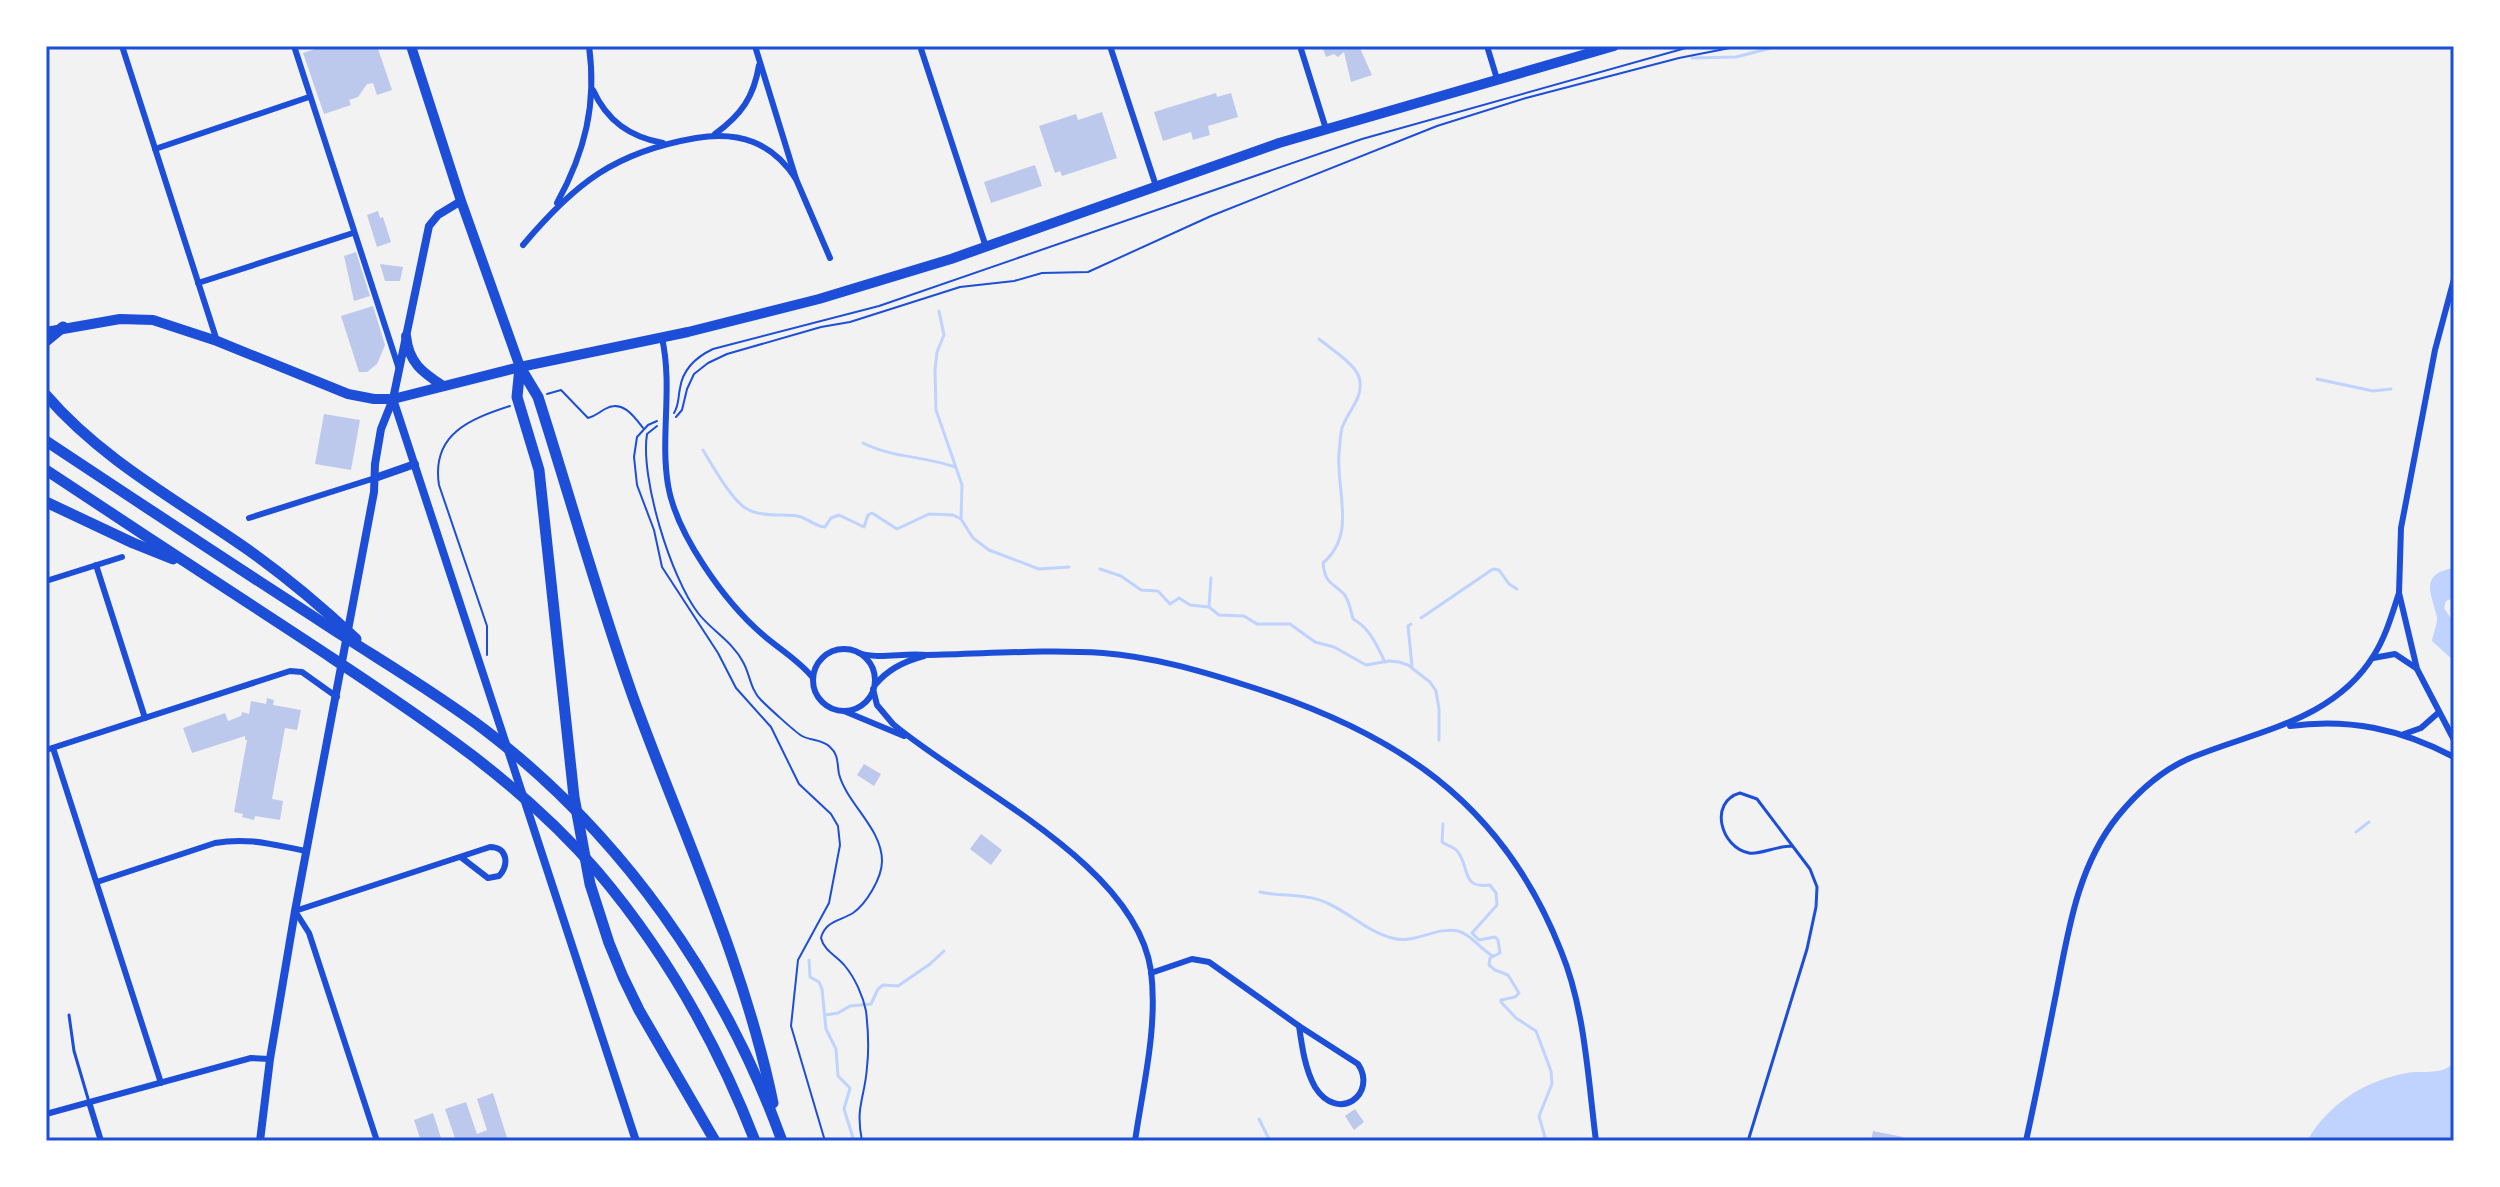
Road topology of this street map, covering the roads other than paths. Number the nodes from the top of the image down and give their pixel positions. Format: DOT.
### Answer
graph roads {
  1 [pos="122,46"];
  2 [pos="294,46"];
  3 [pos="411,46"];
  4 [pos="589,46"];
  5 [pos="755,46"];
  6 [pos="920,46"];
  7 [pos="1110,46"];
  8 [pos="1300,46"];
  9 [pos="1487,46"];
  10 [pos="1614,46"];
  11 [pos="759,62"];
  12 [pos="1497,79"];
  13 [pos="593,90"];
  14 [pos="309,97"];
  15 [pos="1326,129"];
  16 [pos="714,135"];
  17 [pos="667,143"];
  18 [pos="155,149"];
  19 [pos="796,179"];
  20 [pos="1156,186"];
  21 [pos="461,201"];
  22 [pos="556,206"];
  23 [pos="353,233"];
  24 [pos="523,245"];
  25 [pos="986,247"];
  26 [pos="830,258"];
  27 [pos="2454,279"];
  28 [pos="198,283"];
  29 [pos="63,327"];
  30 [pos="46,329"];
  31 [pos="406,336"];
  32 [pos="662,338"];
  33 [pos="46,341"];
  34 [pos="217,341"];
  35 [pos="520,367"];
  36 [pos="399,369"];
  37 [pos="443,386"];
  38 [pos="46,395"];
  39 [pos="393,399"];
  40 [pos="46,441"];
  41 [pos="415,464"];
  42 [pos="46,470"];
  43 [pos="375,478"];
  44 [pos="46,502"];
  45 [pos="249,518"];
  46 [pos="122,557"];
  47 [pos="188,563"];
  48 [pos="96,565"];
  49 [pos="46,581"];
  50 [pos="2399,593"];
  51 [pos="859,653"];
  52 [pos="927,655"];
  53 [pos="2373,658"];
  54 [pos="380,661"];
  55 [pos="2417,669"];
  56 [pos="813,678"];
  57 [pos="874,687"];
  58 [pos="337,697"];
  59 [pos="842,711"];
  60 [pos="2438,713"];
  61 [pos="145,718"];
  62 [pos="2282,727"];
  63 [pos="2404,734"];
  64 [pos="911,739"];
  65 [pos="2454,740"];
  66 [pos="50,749"];
  67 [pos="2454,757"];
  68 [pos="1792,846"];
  69 [pos="306,851"];
  70 [pos="462,858"];
  71 [pos="97,882"];
  72 [pos="295,911"];
  73 [pos="1151,973"];
  74 [pos="69,1015"];
  75 [pos="1299,1026"];
  76 [pos="270,1059"];
  77 [pos="161,1083"];
  78 [pos="89,1102"];
  79 [pos="46,1114"];
  80 [pos="781,1140"];
  81 [pos="101,1141"];
  82 [pos="260,1141"];
  83 [pos="377,1141"];
  84 [pos="636,1141"];
  85 [pos="715,1141"];
  86 [pos="755,1141"];
  87 [pos="1135,1141"];
  88 [pos="1596,1141"];
  89 [pos="1748,1141"];
  90 [pos="2026,1141"];
  1 -- 18 [label="street"];
  2 -- 14 [label="street"];
  3 -- 21 [label="main road"];
  4 -- 13 [label="street"];
  5 -- 11 [label="street"];
  6 -- 25 [label="street"];
  7 -- 20 [label="street"];
  8 -- 15 [label="street"];
  9 -- 12 [label="street"];
  10 -- 12 [label="main road"];
  11 -- 16 [label="street"];
  11 -- 19 [label="street"];
  12 -- 15 [label="main road"];
  13 -- 17 [label="street"];
  13 -- 22 [label="street"];
  14 -- 18 [label="street"];
  14 -- 23 [label="street"];
  15 -- 20 [label="main road"];
  16 -- 17 [label="street"];
  16 -- 19 [label="street"];
  17 -- 22 [label="street"];
  18 -- 28 [label="street"];
  19 -- 26 [label="street"];
  20 -- 25 [label="main road"];
  21 -- 31 [label="street"];
  21 -- 35 [label="main road"];
  22 -- 24 [label="street"];
  23 -- 28 [label="street"];
  23 -- 36 [label="street"];
  25 -- 32 [label="main road"];
  27 -- 50 [label="street"];
  28 -- 34 [label="street"];
  29 -- 30 [label="main road"];
  29 -- 33 [label="highway"];
  29 -- 34 [label="main road"];
  31 -- 36 [label="street"];
  31 -- 37 [label="main road"];
  32 -- 35 [label="main road"];
  32 -- 56 [label="street"];
  34 -- 39 [label="main road"];
  35 -- 37 [label="main road"];
  35 -- 80 [label="highway"];
  35 -- 85 [label="highway"];
  36 -- 39 [label="street"];
  37 -- 39 [label="main road"];
  38 -- 54 [label="highway"];
  39 -- 41 [label="street"];
  39 -- 43 [label="street"];
  40 -- 54 [label="highway"];
  41 -- 43 [label="street"];
  41 -- 84 [label="street"];
  42 -- 47 [label="highway"];
  43 -- 45 [label="street"];
  43 -- 58 [label="street"];
  44 -- 47 [label="highway"];
  46 -- 48 [label="street"];
  47 -- 86 [label="highway"];
  48 -- 49 [label="street"];
  48 -- 61 [label="street"];
  50 -- 53 [label="street"];
  50 -- 55 [label="street"];
  51 -- 52 [label="street"];
  51 -- 56 [label="street"];
  51 -- 57 [label="street"];
  52 -- 57 [label="street"];
  52 -- 88 [label="street"];
  53 -- 55 [label="street"];
  53 -- 62 [label="street"];
  54 -- 80 [label="highway"];
  55 -- 60 [label="street"];
  56 -- 59 [label="street"];
  57 -- 59 [label="street"];
  57 -- 64 [label="street"];
  58 -- 61 [label="street"];
  58 -- 69 [label="street"];
  59 -- 64 [label="street"];
  60 -- 63 [label="street"];
  60 -- 65 [label="street"];
  61 -- 66 [label="street"];
  62 -- 63 [label="street"];
  62 -- 90 [label="street"];
  63 -- 67 [label="street"];
  64 -- 73 [label="street"];
  66 -- 71 [label="street"];
  68 -- 68 [label="lane"];
  68 -- 89 [label="lane"];
  69 -- 71 [label="street"];
  69 -- 72 [label="street"];
  70 -- 70 [label="street"];
  70 -- 72 [label="street"];
  71 -- 77 [label="street"];
  72 -- 76 [label="street"];
  72 -- 83 [label="street"];
  73 -- 75 [label="street"];
  73 -- 87 [label="street"];
  74 -- 78 [label="lane"];
  75 -- 75 [label="street"];
  76 -- 77 [label="street"];
  76 -- 82 [label="street"];
  77 -- 78 [label="street"];
  78 -- 79 [label="street"];
  78 -- 81 [label="street"];
}
